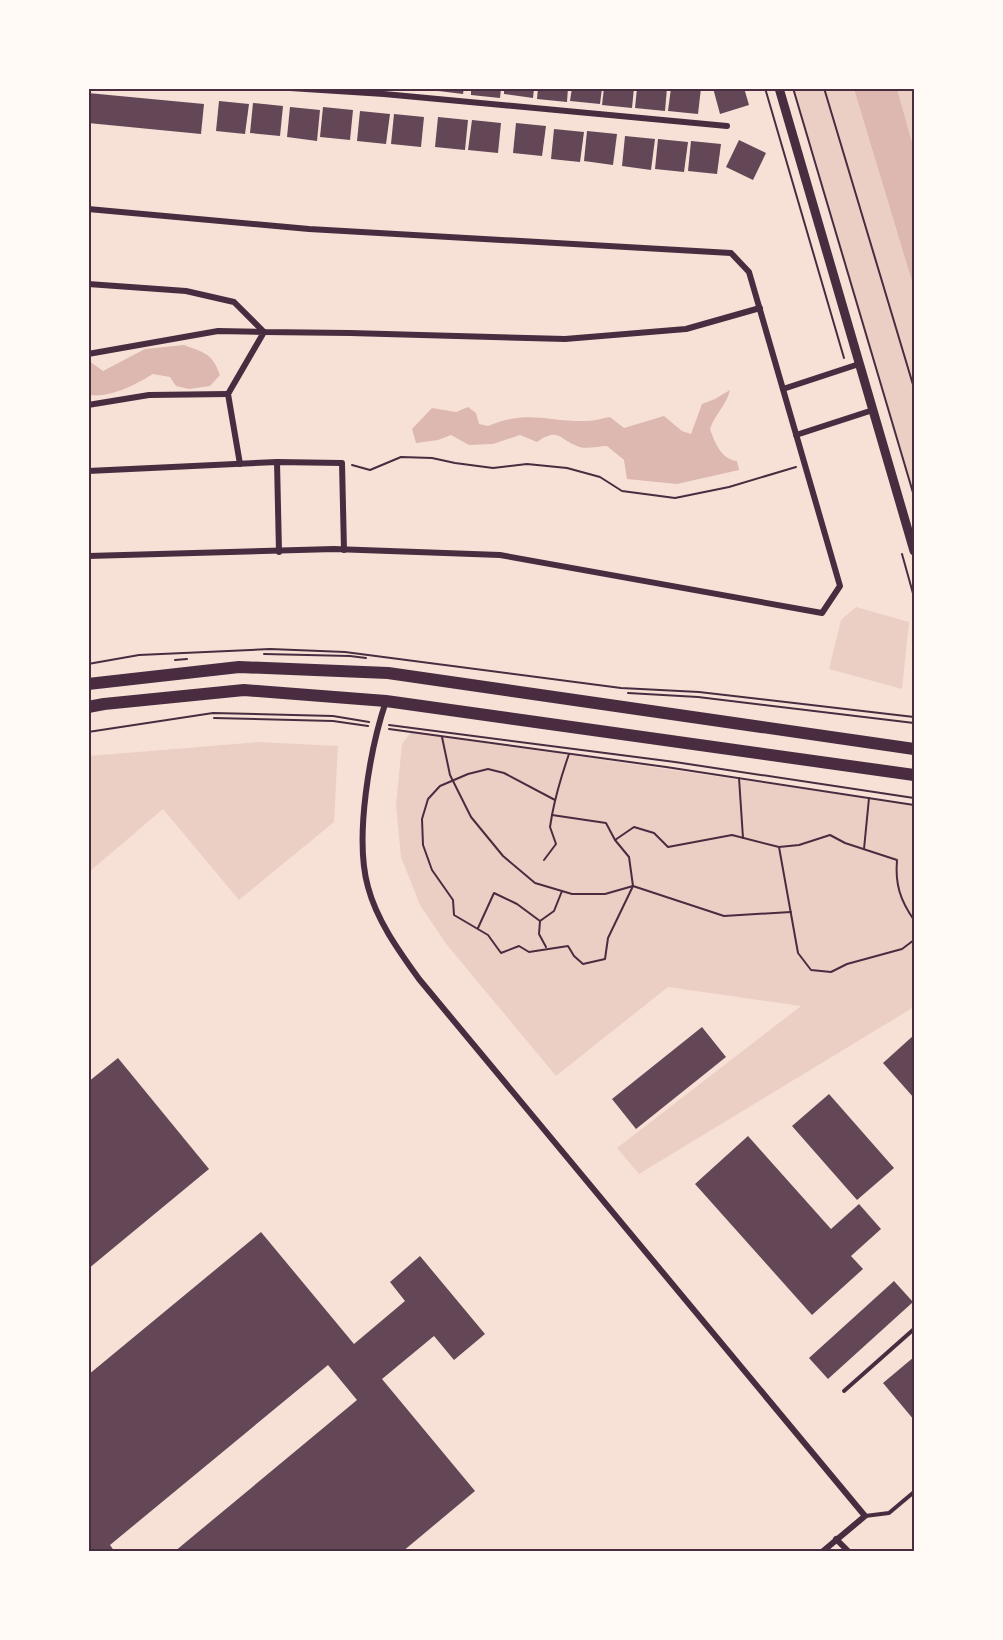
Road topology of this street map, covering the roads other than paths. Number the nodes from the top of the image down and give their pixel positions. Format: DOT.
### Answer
graph roads {
  1 [pos="290,88"];
  2 [pos="779,88"];
  3 [pos="384,91"];
  4 [pos="727,126"];
  5 [pos="88,209"];
  6 [pos="88,284"];
  7 [pos="760,308"];
  8 [pos="264,332"];
  9 [pos="88,354"];
  10 [pos="859,364"];
  11 [pos="783,389"];
  12 [pos="228,394"];
  13 [pos="88,405"];
  14 [pos="873,410"];
  15 [pos="796,435"];
  16 [pos="277,462"];
  17 [pos="240,464"];
  18 [pos="88,471"];
  19 [pos="344,550"];
  20 [pos="915,551"];
  21 [pos="279,552"];
  22 [pos="88,556"];
  23 [pos="88,684"];
  24 [pos="386,701"];
  25 [pos="88,707"];
  26 [pos="915,749"];
  27 [pos="915,775"];
  28 [pos="915,1329"];
  29 [pos="844,1391"];
  30 [pos="915,1492"];
  31 [pos="865,1515"];
  32 [pos="836,1539"];
  33 [pos="822,1551"];
  34 [pos="849,1551"];
  1 -- 3 [label="street"];
  2 -- 10 [label="street"];
  3 -- 4 [label="street"];
  5 -- 7 [label="street"];
  6 -- 8 [label="street"];
  7 -- 8 [label="street"];
  7 -- 11 [label="street"];
  8 -- 9 [label="street"];
  8 -- 12 [label="street"];
  10 -- 11 [label="street"];
  10 -- 14 [label="street"];
  11 -- 15 [label="street"];
  12 -- 13 [label="street"];
  12 -- 17 [label="street"];
  14 -- 15 [label="street"];
  14 -- 20 [label="street"];
  15 -- 19 [label="street"];
  16 -- 17 [label="street"];
  16 -- 19 [label="street"];
  16 -- 21 [label="street"];
  17 -- 18 [label="street"];
  19 -- 21 [label="street"];
  21 -- 22 [label="street"];
  23 -- 26 [label="main road"];
  24 -- 25 [label="main road"];
  24 -- 27 [label="main road"];
  24 -- 31 [label="street"];
  28 -- 29 [label="lane"];
  30 -- 31 [label="lane"];
  31 -- 32 [label="street"];
  32 -- 33 [label="street"];
  32 -- 34 [label="street"];
}
